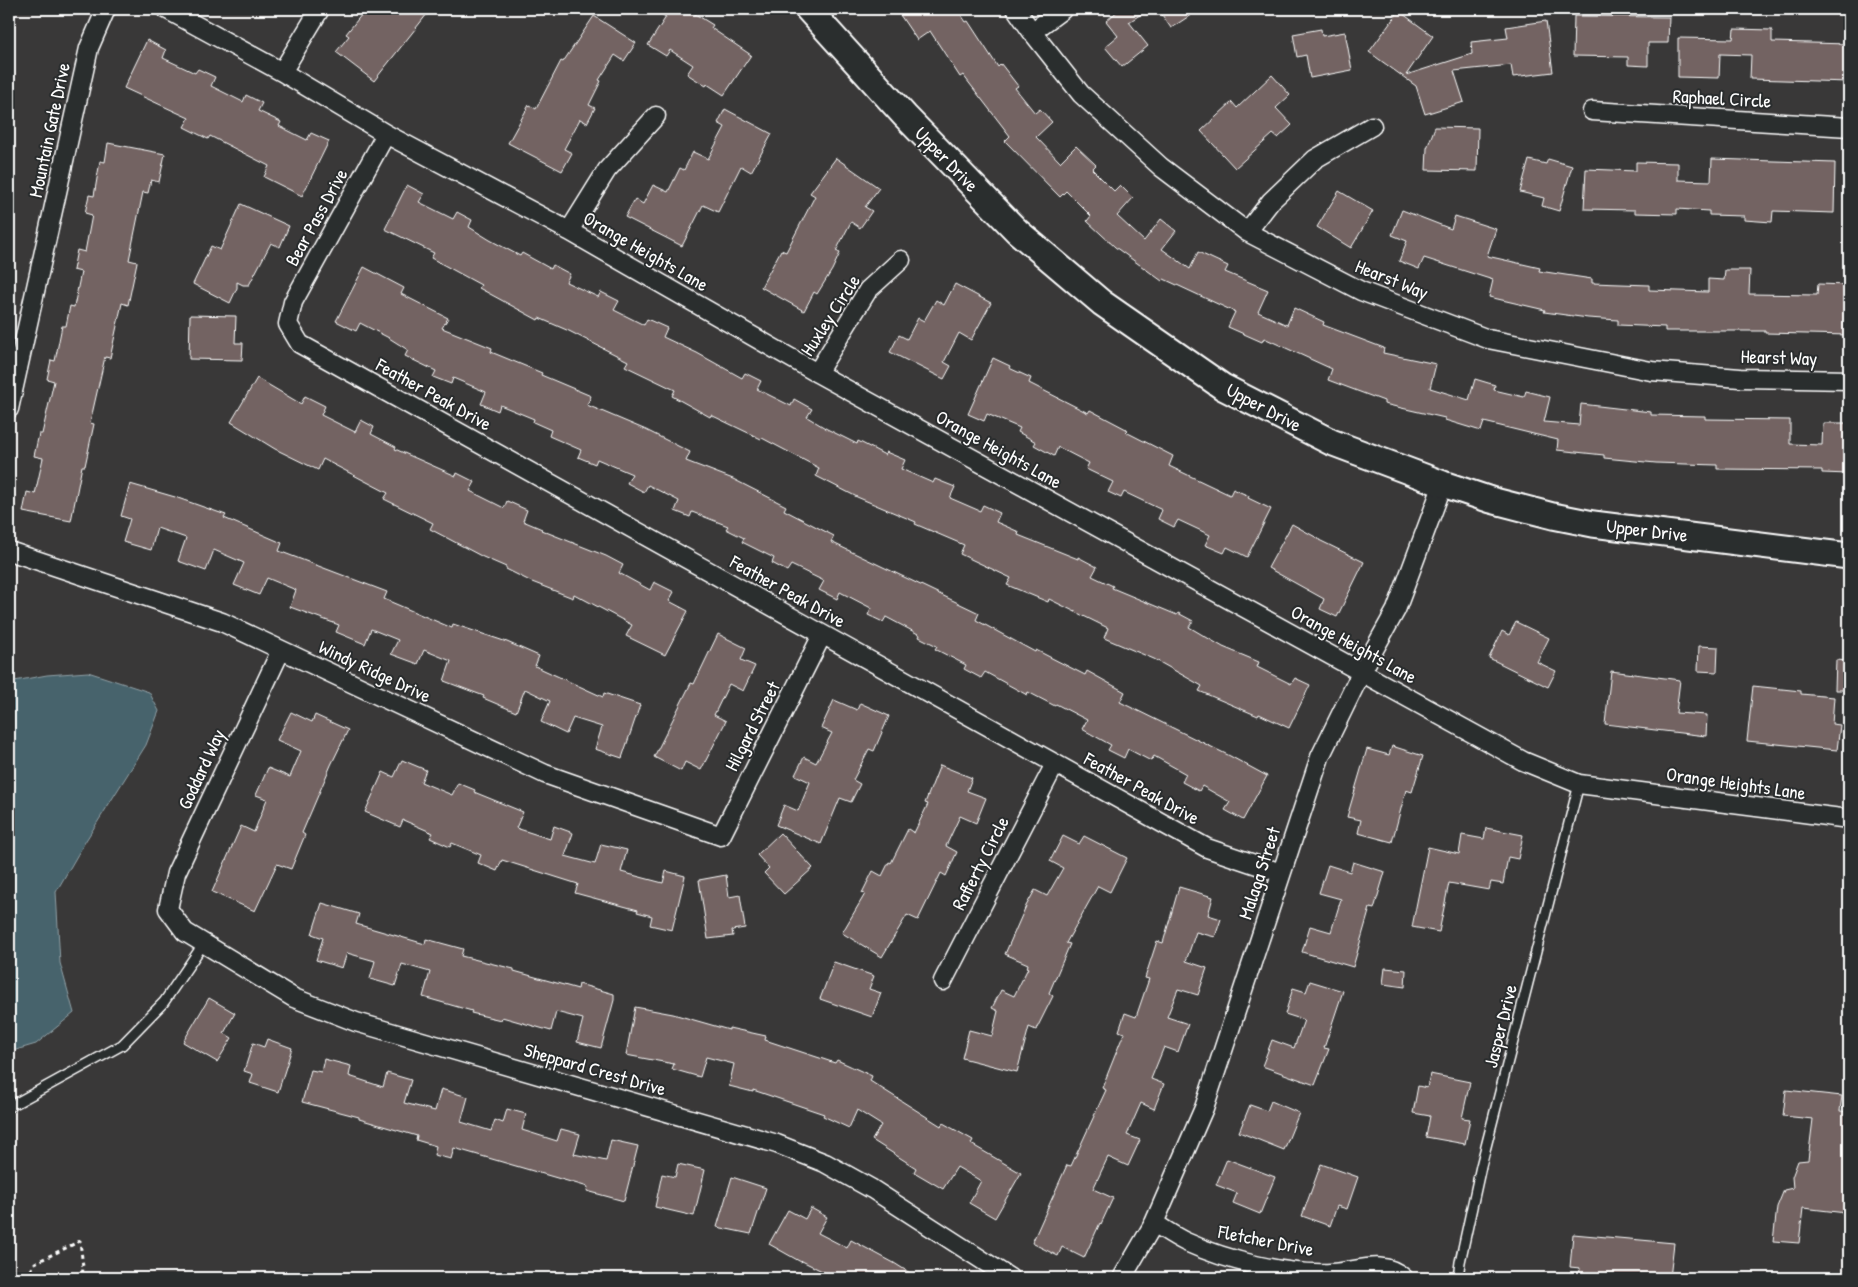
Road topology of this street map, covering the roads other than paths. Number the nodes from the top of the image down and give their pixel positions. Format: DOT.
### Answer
graph roads {
  1 [pos="106,9"];
  2 [pos="166,9"];
  3 [pos="320,9"];
  4 [pos="808,9"];
  5 [pos="1016,9"];
  6 [pos="1063,9"];
  7 [pos="1032,32"];
  8 [pos="282,72"];
  9 [pos="1592,111"];
  10 [pos="656,116"];
  11 [pos="1372,126"];
  12 [pos="1849,127"];
  13 [pos="386,134"];
  14 [pos="569,231"];
  15 [pos="1247,232"];
  16 [pos="901,260"];
  17 [pos="288,324"];
  18 [pos="15,347"];
  19 [pos="818,373"];
  20 [pos="1849,380"];
  21 [pos="9,409"];
  22 [pos="1443,484"];
  23 [pos="9,551"];
  24 [pos="1849,556"];
  25 [pos="822,635"];
  26 [pos="281,650"];
  27 [pos="1361,672"];
  28 [pos="1055,764"];
  29 [pos="1579,784"];
  30 [pos="1849,819"];
  31 [pos="721,836"];
  32 [pos="1281,874"];
  33 [pos="168,908"];
  34 [pos="204,943"];
  35 [pos="943,981"];
  36 [pos="9,1106"];
  37 [pos="1154,1223"];
  38 [pos="1010,1278"];
  39 [pos="1122,1278"];
  40 [pos="1404,1278"];
  41 [pos="1458,1278"];
  1 -- 18 [label="street, Mountain Gate Drive"];
  2 -- 8 [label="street, Orange Heights Lane"];
  3 -- 8 [label="street"];
  4 -- 22 [label="main road, Upper Drive"];
  5 -- 7 [label="street, Hearst Way"];
  6 -- 7 [label="street"];
  7 -- 15 [label="street, Hearst Way"];
  8 -- 13 [label="street, Orange Heights Lane"];
  9 -- 12 [label="street, Raphael Circle"];
  10 -- 14 [label="street"];
  11 -- 15 [label="street"];
  13 -- 14 [label="street, Orange Heights Lane"];
  13 -- 17 [label="street, Bear Pass Drive"];
  14 -- 19 [label="street, Orange Heights Lane"];
  15 -- 20 [label="street, Hearst Way"];
  16 -- 19 [label="street, Huxley Circle"];
  17 -- 25 [label="street, Feather Peak Drive"];
  18 -- 21 [label="street, Mountain Gate Drive"];
  19 -- 27 [label="street, Orange Heights Lane"];
  22 -- 24 [label="main road, Upper Drive"];
  22 -- 27 [label="street, Malaga Street"];
  23 -- 26 [label="street, Windy Ridge Drive"];
  25 -- 28 [label="street, Feather Peak Drive"];
  25 -- 31 [label="street, Hilgard Street"];
  26 -- 31 [label="street, Windy Ridge Drive"];
  26 -- 33 [label="street, Goddard Way"];
  27 -- 29 [label="street, Orange Heights Lane"];
  27 -- 32 [label="street, Malaga Street"];
  28 -- 32 [label="street, Feather Peak Drive"];
  28 -- 35 [label="street, Rafferty Circle"];
  29 -- 30 [label="street, Orange Heights Lane"];
  29 -- 41 [label="lane, Jasper Drive"];
  32 -- 37 [label="street, Malaga Street"];
  33 -- 34 [label="street, Sheppard Crest Drive"];
  34 -- 36 [label="lane"];
  34 -- 38 [label="street, Sheppard Crest Drive"];
  37 -- 39 [label="street, Malaga Street"];
  37 -- 40 [label="street, Fletcher Drive"];
}
